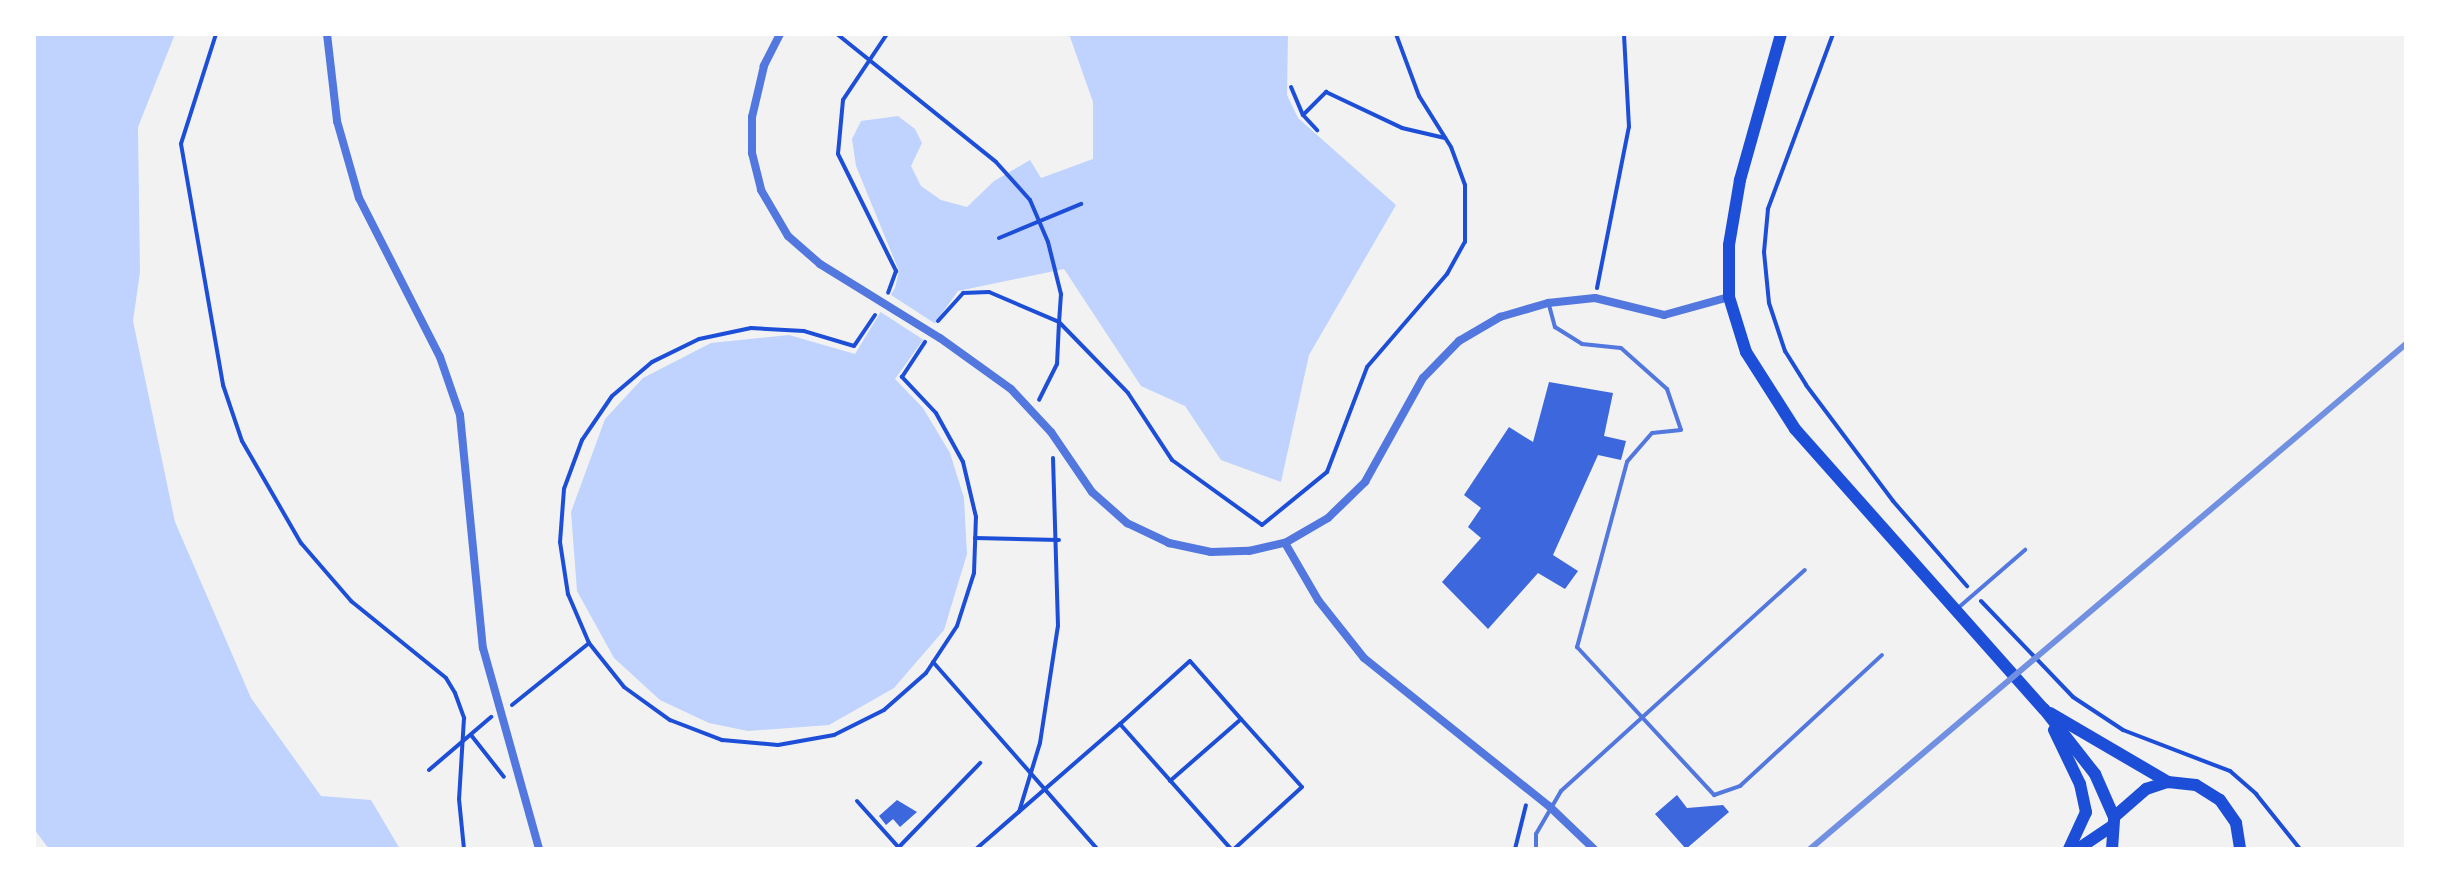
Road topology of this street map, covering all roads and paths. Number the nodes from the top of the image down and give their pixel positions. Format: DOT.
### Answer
graph roads {
  1 [pos="216,34"];
  2 [pos="327,34"];
  3 [pos="780,34"];
  4 [pos="837,34"];
  5 [pos="887,34"];
  6 [pos="1396,34"];
  7 [pos="1624,34"];
  8 [pos="1781,34"];
  9 [pos="1833,34"];
  10 [pos="870,59"];
  11 [pos="1291,87"];
  12 [pos="1303,115"];
  13 [pos="1317,130"];
  14 [pos="1445,138"];
  15 [pos="1081,204"];
  16 [pos="1039,221"];
  17 [pos="999,238"];
  18 [pos="1729,297"];
  19 [pos="1595,298"];
  20 [pos="1548,303"];
  21 [pos="1059,322"];
  22 [pos="934,327"];
  23 [pos="926,340"];
  24 [pos="1033,413"];
  25 [pos="1051,432"];
  26 [pos="975,538"];
  27 [pos="1059,540"];
  28 [pos="1285,543"];
  29 [pos="2025,550"];
  30 [pos="1805,570"];
  31 [pos="1975,594"];
  32 [pos="1956,610"];
  33 [pos="1882,655"];
  34 [pos="933,662"];
  35 [pos="2044,709"];
  36 [pos="1639,716"];
  37 [pos="1241,719"];
  38 [pos="1120,724"];
  39 [pos="471,735"];
  40 [pos="980,763"];
  41 [pos="1031,774"];
  42 [pos="1170,781"];
  43 [pos="2168,782"];
  44 [pos="1045,789"];
  45 [pos="1528,789"];
  46 [pos="514,790"];
  47 [pos="857,801"];
  48 [pos="1549,806"];
  49 [pos="1019,812"];
  50 [pos="2112,822"];
  51 [pos="900,848"];
  52 [pos="464,849"];
  53 [pos="539,849"];
  54 [pos="976,849"];
  55 [pos="1097,849"];
  56 [pos="1232,849"];
  57 [pos="1515,849"];
  58 [pos="1536,849"];
  59 [pos="1594,849"];
  60 [pos="2069,849"];
  61 [pos="2078,849"];
  62 [pos="2112,849"];
  63 [pos="2240,849"];
  64 [pos="2300,849"];
  1 -- 52 [label="path"];
  2 -- 53 [label="street"];
  3 -- 24 [label="street"];
  4 -- 10 [label="path"];
  5 -- 10 [label="path"];
  6 -- 14 [label="path"];
  7 -- 19 [label="path"];
  8 -- 18 [label="main road"];
  9 -- 31 [label="path"];
  10 -- 16 [label="path"];
  10 -- 34 [label="path"];
  11 -- 12 [label="path"];
  12 -- 13 [label="path"];
  12 -- 14 [label="path"];
  14 -- 21 [label="path"];
  15 -- 16 [label="path"];
  16 -- 17 [label="path"];
  16 -- 21 [label="path"];
  18 -- 19 [label="street"];
  18 -- 32 [label="main road"];
  19 -- 20 [label="street"];
  20 -- 28 [label="street"];
  20 -- 36 [label="lane"];
  21 -- 22 [label="path"];
  21 -- 24 [label="path"];
  23 -- 26 [label="path"];
  24 -- 25 [label="street"];
  25 -- 27 [label="path"];
  25 -- 28 [label="street"];
  26 -- 27 [label="path"];
  26 -- 34 [label="path"];
  27 -- 41 [label="path"];
  28 -- 45 [label="street"];
  29 -- 31 [label="lane"];
  30 -- 36 [label="lane"];
  31 -- 32 [label="lane"];
  31 -- 64 [label="path"];
  32 -- 35 [label="main road"];
  33 -- 36 [label="lane"];
  34 -- 41 [label="path"];
  35 -- 43 [label="main road"];
  35 -- 50 [label="main road"];
  35 -- 60 [label="main road"];
  36 -- 48 [label="lane"];
  37 -- 38 [label="path"];
  37 -- 42 [label="path"];
  37 -- 56 [label="path"];
  38 -- 42 [label="path"];
  38 -- 44 [label="path"];
  39 -- 46 [label="path"];
  40 -- 51 [label="path"];
  41 -- 44 [label="path"];
  41 -- 49 [label="path"];
  42 -- 56 [label="path"];
  43 -- 50 [label="main road"];
  43 -- 63 [label="main road"];
  44 -- 49 [label="path"];
  44 -- 55 [label="path"];
  45 -- 48 [label="street"];
  45 -- 57 [label="path"];
  47 -- 51 [label="path"];
  48 -- 58 [label="lane"];
  48 -- 59 [label="street"];
  49 -- 54 [label="path"];
  50 -- 61 [label="main road"];
  50 -- 62 [label="main road"];
}
